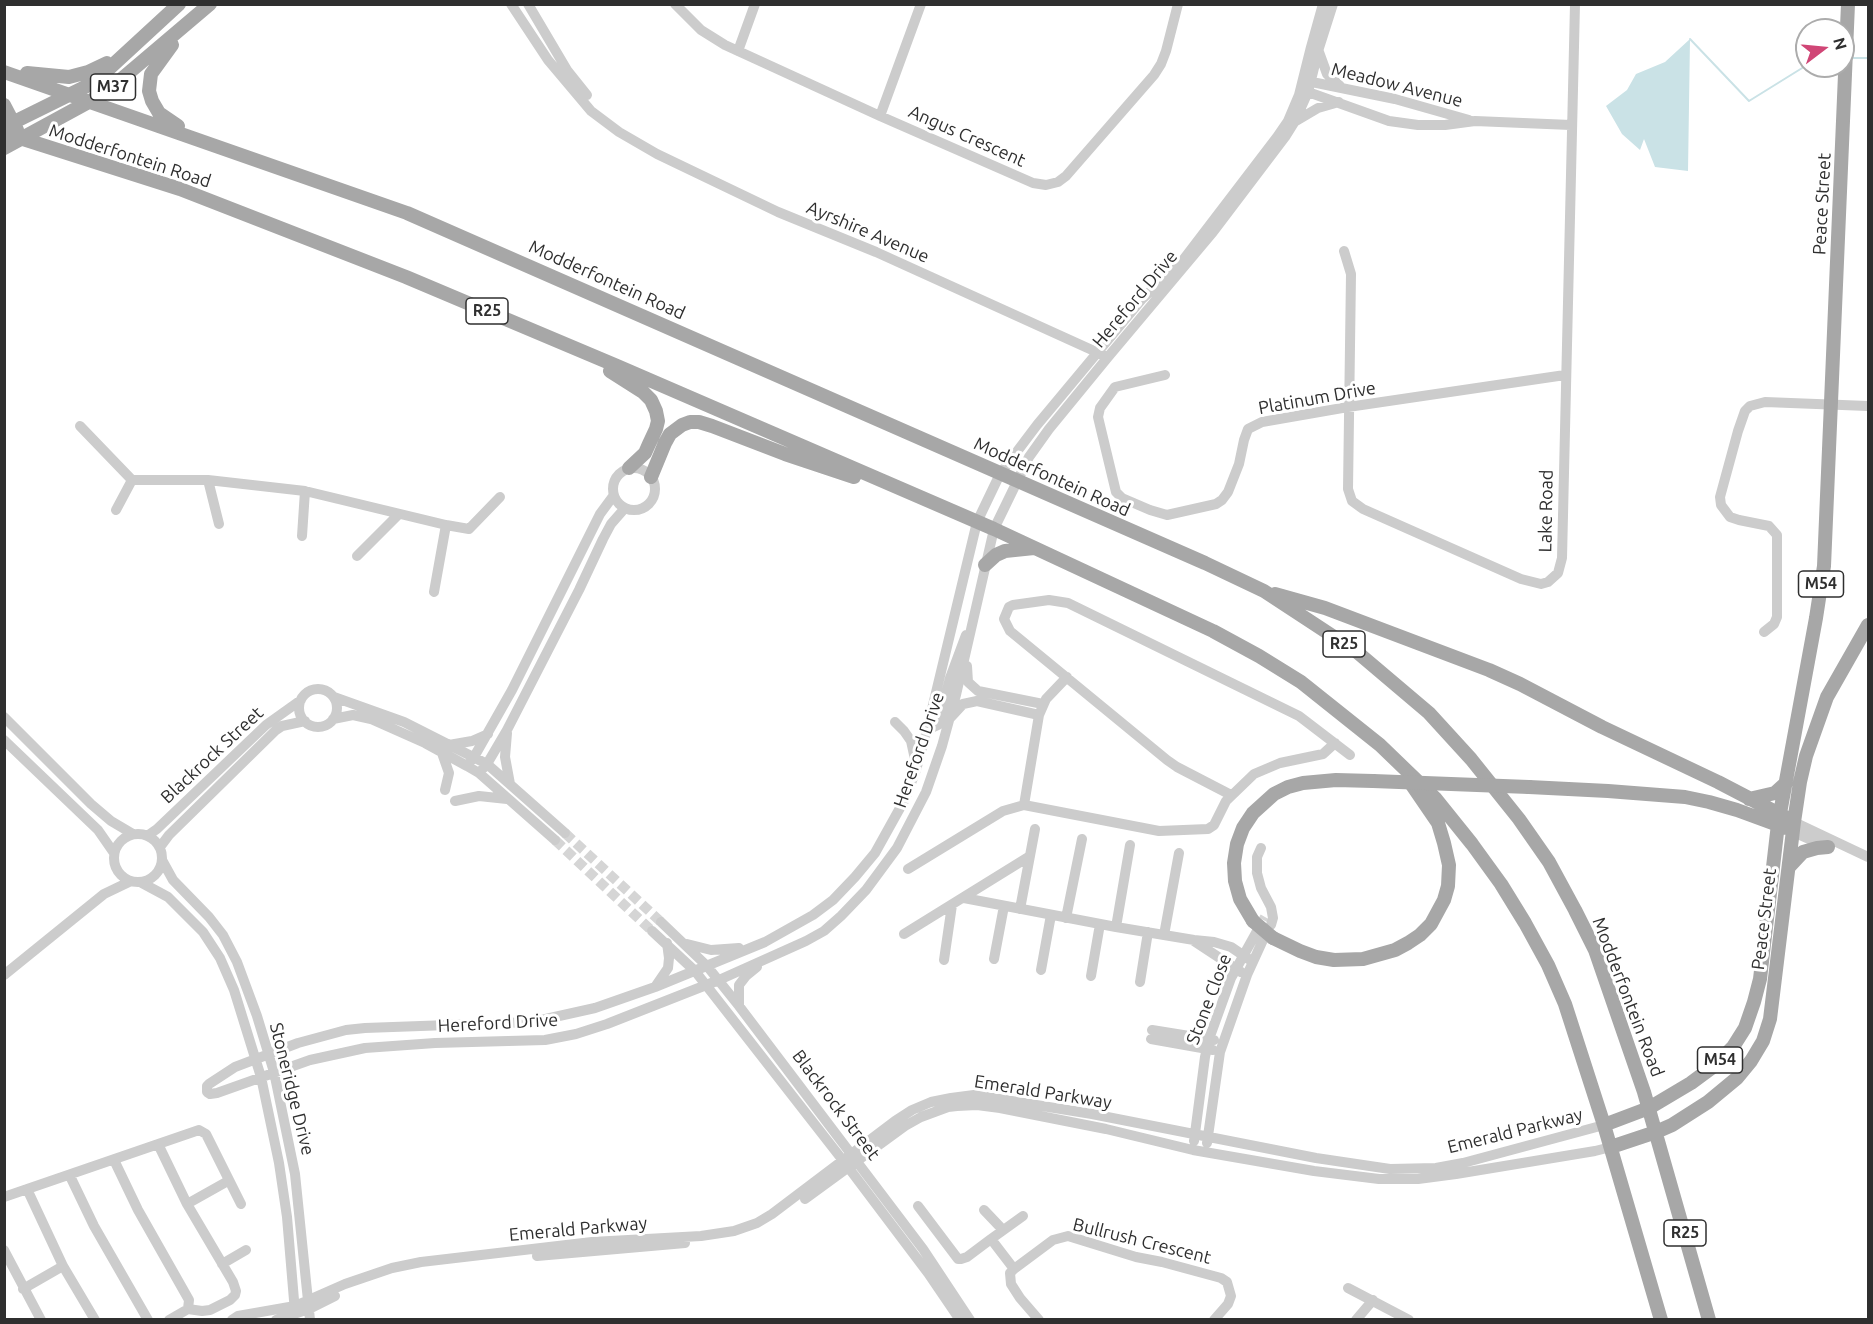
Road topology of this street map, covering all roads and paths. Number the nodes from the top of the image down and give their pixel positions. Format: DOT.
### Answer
graph roads {
  1 [pos="179,4"];
  2 [pos="210,4"];
  3 [pos="512,4"];
  4 [pos="528,4"];
  5 [pos="675,4"];
  6 [pos="754,4"];
  7 [pos="921,4"];
  8 [pos="1178,4"];
  9 [pos="1323,4"];
  10 [pos="1333,4"];
  11 [pos="1575,4"];
  12 [pos="1848,4"];
  13 [pos="195,18"];
  14 [pos="1318,48"];
  15 [pos="738,51"];
  16 [pos="122,55"];
  17 [pos="4,71"];
  18 [pos="1306,86"];
  19 [pos="1343,88"];
  20 [pos="69,94"];
  21 [pos="91,101"];
  22 [pos="1339,102"];
  23 [pos="4,105"];
  24 [pos="880,116"];
  25 [pos="1295,121"];
  26 [pos="1474,121"];
  27 [pos="1571,125"];
  28 [pos="7,127"];
  29 [pos="619,132"];
  30 [pos="20,138"];
  31 [pos="4,148"];
  32 [pos="249,157"];
  33 [pos="1344,251"];
  34 [pos="567,345"];
  35 [pos="1104,355"];
  36 [pos="1165,375"];
  37 [pos="1565,375"];
  38 [pos="1830,405"];
  39 [pos="1869,406"];
  40 [pos="1348,407"];
  41 [pos="80,426"];
  42 [pos="629,468"];
  43 [pos="1000,474"];
  44 [pos="651,477"];
  45 [pos="132,480"];
  46 [pos="208,480"];
  47 [pos="1017,481"];
  48 [pos="894,486"];
  49 [pos="305,491"];
  50 [pos="614,495"];
  51 [pos="500,497"];
  52 [pos="625,508"];
  53 [pos="116,510"];
  54 [pos="399,514"];
  55 [pos="977,522"];
  56 [pos="219,524"];
  57 [pos="446,525"];
  58 [pos="994,529"];
  59 [pos="302,536"];
  60 [pos="1036,548"];
  61 [pos="357,556"];
  62 [pos="986,565"];
  63 [pos="1264,591"];
  64 [pos="434,592"];
  65 [pos="973,625"];
  66 [pos="1869,625"];
  67 [pos="1764,632"];
  68 [pos="967,654"];
  69 [pos="1067,677"];
  70 [pos="334,697"];
  71 [pos="301,700"];
  72 [pos="1043,704"];
  73 [pos="1039,715"];
  74 [pos="4,717"];
  75 [pos="333,719"];
  76 [pos="949,720"];
  77 [pos="305,722"];
  78 [pos="895,722"];
  79 [pos="927,729"];
  80 [pos="507,730"];
  81 [pos="488,734"];
  82 [pos="4,740"];
  83 [pos="1335,743"];
  84 [pos="1380,745"];
  85 [pos="446,749"];
  86 [pos="1350,755"];
  87 [pos="470,762"];
  88 [pos="483,769"];
  89 [pos="916,770"];
  90 [pos="1786,783"];
  91 [pos="510,784"];
  92 [pos="445,790"];
  93 [pos="1231,795"];
  94 [pos="508,799"];
  95 [pos="1749,800"];
  96 [pos="455,801"];
  97 [pos="1024,805"];
  98 [pos="1780,820"];
  99 [pos="1793,827"];
  100 [pos="1035,829"];
  101 [pos="565,833"];
  102 [pos="133,834"];
  103 [pos="147,836"];
  104 [pos="1082,839"];
  105 [pos="555,840"];
  106 [pos="1130,845"];
  107 [pos="160,847"];
  108 [pos="1828,847"];
  109 [pos="1261,848"];
  110 [pos="114,853"];
  111 [pos="1179,853"];
  112 [pos="1030,856"];
  113 [pos="1869,857"];
  114 [pos="162,860"];
  115 [pos="1869,865"];
  116 [pos="1788,867"];
  117 [pos="908,869"];
  118 [pos="117,872"];
  119 [pos="129,882"];
  120 [pos="142,883"];
  121 [pos="104,894"];
  122 [pos="964,898"];
  123 [pos="952,905"];
  124 [pos="1004,906"];
  125 [pos="1020,909"];
  126 [pos="1051,915"];
  127 [pos="1066,918"];
  128 [pos="662,922"];
  129 [pos="1100,924"];
  130 [pos="1116,927"];
  131 [pos="1264,929"];
  132 [pos="652,931"];
  133 [pos="1148,932"];
  134 [pos="904,934"];
  135 [pos="1164,935"];
  136 [pos="1194,940"];
  137 [pos="684,942"];
  138 [pos="765,942"];
  139 [pos="667,944"];
  140 [pos="788,949"];
  141 [pos="1243,955"];
  142 [pos="994,959"];
  143 [pos="944,960"];
  144 [pos="1253,962"];
  145 [pos="707,966"];
  146 [pos="1236,968"];
  147 [pos="1041,970"];
  148 [pos="695,971"];
  149 [pos="4,975"];
  150 [pos="1247,975"];
  151 [pos="1091,976"];
  152 [pos="719,980"];
  153 [pos="1140,982"];
  154 [pos="707,985"];
  155 [pos="655,987"];
  156 [pos="739,1005"];
  157 [pos="1152,1034"];
  158 [pos="249,1038"];
  159 [pos="1208,1044"];
  160 [pos="1221,1047"];
  161 [pos="269,1054"];
  162 [pos="256,1059"];
  163 [pos="235,1067"];
  164 [pos="274,1072"];
  165 [pos="261,1077"];
  166 [pos="1649,1108"];
  167 [pos="1604,1125"];
  168 [pos="1656,1132"];
  169 [pos="1195,1135"];
  170 [pos="1208,1137"];
  171 [pos="158,1144"];
  172 [pos="1611,1147"];
  173 [pos="1193,1150"];
  174 [pos="1206,1152"];
  175 [pos="114,1160"];
  176 [pos="850,1160"];
  177 [pos="70,1176"];
  178 [pos="228,1181"];
  179 [pos="27,1189"];
  180 [pos="4,1197"];
  181 [pos="187,1204"];
  182 [pos="241,1204"];
  183 [pos="918,1206"];
  184 [pos="984,1210"];
  185 [pos="1023,1216"];
  186 [pos="1003,1230"];
  187 [pos="991,1239"];
  188 [pos="4,1250"];
  189 [pos="246,1250"];
  190 [pos="222,1264"];
  191 [pos="63,1266"];
  192 [pos="1014,1269"];
  193 [pos="1348,1288"];
  194 [pos="24,1289"];
  195 [pos="1373,1300"];
  196 [pos="188,1309"];
  197 [pos="309,1310"];
  198 [pos="295,1313"];
  199 [pos="171,1319"];
  200 [pos="41,1320"];
  201 [pos="95,1320"];
  202 [pos="148,1320"];
  203 [pos="232,1320"];
  204 [pos="276,1320"];
  205 [pos="960,1320"];
  206 [pos="970,1320"];
  207 [pos="1039,1320"];
  208 [pos="1214,1320"];
  209 [pos="1356,1320"];
  210 [pos="1409,1320"];
  211 [pos="1661,1320"];
  212 [pos="1709,1320"];
  1 -- 16 [label="main road, M37"];
  2 -- 13 [label="main road, M37"];
  3 -- 29 [label="street, Ayrshire Avenue"];
  4 -- 29 [label="street, Ayrshire Avenue"];
  5 -- 15 [label="street, Angus Crescent"];
  6 -- 15 [label="street"];
  7 -- 24 [label="street"];
  8 -- 24 [label="street, Angus Crescent"];
  9 -- 18 [label="street, Hereford Drive"];
  10 -- 14 [label="street, Hereford Drive"];
  11 -- 27 [label="street, Lake Road"];
  12 -- 38 [label="main road, Peace Street / M54"];
  13 -- 21 [label="main road, M37"];
  13 -- 32 [label="main road"];
  14 -- 18 [label="street, Hereford Drive"];
  14 -- 19 [label="street"];
  15 -- 24 [label="street, Angus Crescent"];
  16 -- 17 [label="main road"];
  16 -- 20 [label="main road, M37"];
  17 -- 20 [label="main road, Modderfontein Road / R25"];
  18 -- 19 [label="street, Meadow Avenue"];
  18 -- 22 [label="street, Meadow Avenue"];
  18 -- 25 [label="street, Hereford Drive"];
  18 -- 35 [label="street, Hereford Drive"];
  19 -- 26 [label="street, Meadow Avenue"];
  20 -- 21 [label="main road, Modderfontein Road / R25"];
  20 -- 28 [label="main road, M37"];
  21 -- 30 [label="main road, M37"];
  21 -- 32 [label="main road, Modderfontein Road / R25"];
  22 -- 25 [label="street"];
  22 -- 26 [label="street, Meadow Avenue"];
  23 -- 28 [label="main road"];
  25 -- 35 [label="street, Hereford Drive"];
  26 -- 27 [label="street, Meadow Avenue"];
  27 -- 37 [label="street, Lake Road"];
  28 -- 30 [label="main road"];
  29 -- 35 [label="street, Ayrshire Avenue"];
  30 -- 31 [label="main road, M37"];
  30 -- 34 [label="main road, Modderfontein Road / R25"];
  32 -- 43 [label="main road, Modderfontein Road / R25"];
  33 -- 40 [label="street, Lake Road"];
  34 -- 42 [label="main road"];
  34 -- 48 [label="main road, Modderfontein Road / R25"];
  35 -- 43 [label="street, Hereford Drive"];
  35 -- 47 [label="street, Hereford Drive"];
  36 -- 40 [label="street, Platinum Drive"];
  37 -- 40 [label="street, Platinum Drive"];
  37 -- 40 [label="street, Lake Road"];
  38 -- 39 [label="street"];
  38 -- 67 [label="street"];
  38 -- 90 [label="main road, Peace Street / M54"];
  41 -- 45 [label="street"];
  42 -- 44 [label="street"];
  42 -- 50 [label="street"];
  43 -- 47 [label="main road, Modderfontein Road / R25"];
  43 -- 55 [label="street, Hereford Drive"];
  44 -- 48 [label="main road"];
  44 -- 52 [label="street"];
  45 -- 46 [label="street"];
  45 -- 53 [label="street"];
  46 -- 49 [label="street"];
  46 -- 56 [label="street"];
  47 -- 58 [label="street, Hereford Drive"];
  47 -- 63 [label="main road, Modderfontein Road / R25"];
  48 -- 55 [label="main road, Modderfontein Road / R25"];
  49 -- 54 [label="street"];
  49 -- 59 [label="street"];
  50 -- 52 [label="street"];
  50 -- 81 [label="street"];
  51 -- 57 [label="street"];
  52 -- 80 [label="street"];
  54 -- 57 [label="street"];
  54 -- 61 [label="street"];
  55 -- 58 [label="main road, Modderfontein Road / R25"];
  55 -- 79 [label="street, Hereford Drive"];
  57 -- 64 [label="street"];
  58 -- 60 [label="main road, Modderfontein Road / R25"];
  58 -- 62 [label="street, Hereford Drive"];
  60 -- 62 [label="main road"];
  60 -- 84 [label="main road, Modderfontein Road / R25"];
  62 -- 65 [label="street, Hereford Drive"];
  63 -- 95 [label="main road"];
  63 -- 166 [label="main road, Modderfontein Road / R25"];
  65 -- 68 [label="street, Hereford Drive"];
  65 -- 79 [label="street"];
  66 -- 99 [label="main road, Peace Street / M54"];
  68 -- 72 [label="street"];
  68 -- 76 [label="street, Hereford Drive"];
  69 -- 72 [label="street"];
  69 -- 83 [label="street"];
  69 -- 93 [label="street"];
  70 -- 71 [label="street"];
  70 -- 75 [label="street"];
  70 -- 85 [label="street"];
  71 -- 77 [label="street"];
  71 -- 103 [label="street, Blackrock Street"];
  72 -- 73 [label="street"];
  73 -- 76 [label="street"];
  73 -- 97 [label="street"];
  74 -- 102 [label="street"];
  75 -- 77 [label="street"];
  75 -- 85 [label="street"];
  76 -- 140 [label="street, Hereford Drive"];
  77 -- 107 [label="street, Blackrock Street"];
  78 -- 89 [label="street"];
  79 -- 89 [label="street, Hereford Drive"];
  80 -- 88 [label="street"];
  80 -- 91 [label="street"];
  81 -- 85 [label="street"];
  81 -- 87 [label="street"];
  82 -- 110 [label="street"];
  83 -- 86 [label="street"];
  83 -- 93 [label="street"];
  84 -- 131 [label="main road"];
  84 -- 167 [label="main road, Modderfontein Road / R25"];
  85 -- 87 [label="street"];
  85 -- 92 [label="street"];
  87 -- 88 [label="street"];
  88 -- 91 [label="street"];
  88 -- 94 [label="street"];
  89 -- 138 [label="street, Hereford Drive"];
  90 -- 95 [label="main road"];
  90 -- 98 [label="main road, Peace Street / M54"];
  91 -- 101 [label="street"];
  93 -- 97 [label="street"];
  94 -- 96 [label="street"];
  94 -- 105 [label="street"];
  95 -- 98 [label="main road"];
  97 -- 117 [label="street"];
  98 -- 99 [label="main road"];
  98 -- 131 [label="main road, bridge"];
  98 -- 166 [label="main road, Peace Street / M54"];
  99 -- 108 [label="street"];
  99 -- 113 [label="street"];
  99 -- 116 [label="main road, Peace Street / M54"];
  100 -- 112 [label="street"];
  102 -- 103 [label="street"];
  102 -- 110 [label="street"];
  103 -- 107 [label="street"];
  104 -- 127 [label="street"];
  106 -- 130 [label="street"];
  107 -- 114 [label="street"];
  108 -- 115 [label="street"];
  108 -- 116 [label="main road"];
  109 -- 131 [label="street"];
  110 -- 118 [label="street"];
  111 -- 135 [label="street"];
  112 -- 122 [label="street"];
  112 -- 125 [label="street"];
  114 -- 120 [label="street"];
  114 -- 161 [label="street, Stoneridge Drive"];
  116 -- 168 [label="main road, Peace Street / M54"];
  118 -- 119 [label="street"];
  118 -- 121 [label="street"];
  119 -- 120 [label="street"];
  119 -- 121 [label="street"];
  120 -- 158 [label="street, Stoneridge Drive"];
  121 -- 149 [label="street"];
  122 -- 123 [label="street"];
  122 -- 124 [label="street"];
  123 -- 134 [label="street"];
  123 -- 143 [label="street"];
  124 -- 125 [label="street"];
  124 -- 142 [label="street"];
  125 -- 126 [label="street"];
  126 -- 127 [label="street"];
  126 -- 147 [label="street"];
  127 -- 129 [label="street"];
  128 -- 137 [label="street, Blackrock Street"];
  129 -- 130 [label="street"];
  129 -- 151 [label="street"];
  130 -- 133 [label="street"];
  131 -- 141 [label="street, Stone Close"];
  131 -- 144 [label="street, Stone Close"];
  132 -- 139 [label="street, Blackrock Street"];
  133 -- 135 [label="street"];
  133 -- 153 [label="street"];
  135 -- 136 [label="street"];
  136 -- 141 [label="street"];
  136 -- 146 [label="street"];
  137 -- 138 [label="street"];
  137 -- 145 [label="street, Blackrock Street"];
  138 -- 145 [label="street, Hereford Drive"];
  139 -- 148 [label="street, Blackrock Street"];
  139 -- 155 [label="street"];
  140 -- 152 [label="street, Hereford Drive"];
  140 -- 156 [label="street"];
  141 -- 144 [label="street"];
  141 -- 146 [label="street, Stone Close"];
  144 -- 150 [label="street, Stone Close"];
  145 -- 148 [label="street, Hereford Drive"];
  145 -- 152 [label="street, Blackrock Street"];
  146 -- 150 [label="street"];
  146 -- 159 [label="street, Stone Close"];
  148 -- 154 [label="street, Blackrock Street"];
  148 -- 155 [label="street, Hereford Drive"];
  150 -- 160 [label="street, Stone Close"];
  152 -- 154 [label="street, Hereford Drive"];
  152 -- 156 [label="street, Blackrock Street"];
  154 -- 164 [label="street, Hereford Drive"];
  154 -- 176 [label="street, Blackrock Street"];
  155 -- 161 [label="street, Hereford Drive"];
  156 -- 176 [label="street, Blackrock Street"];
  157 -- 159 [label="street"];
  158 -- 162 [label="street, Stoneridge Drive"];
  158 -- 163 [label="street"];
  159 -- 160 [label="street"];
  159 -- 169 [label="street, Stone Close"];
  160 -- 170 [label="street, Stone Close"];
  161 -- 162 [label="street, Hereford Drive"];
  161 -- 164 [label="street, Stoneridge Drive"];
  162 -- 163 [label="street, Hereford Drive"];
  162 -- 165 [label="street, Stoneridge Drive"];
  163 -- 165 [label="street, Hereford Drive"];
  164 -- 165 [label="street, Hereford Drive"];
  164 -- 197 [label="street, Stoneridge Drive"];
  165 -- 198 [label="street, Stoneridge Drive"];
  166 -- 167 [label="main road, M54"];
  166 -- 168 [label="main road, Modderfontein Road / R25"];
  167 -- 170 [label="street, Emerald Parkway"];
  167 -- 172 [label="main road, Modderfontein Road / R25"];
  168 -- 172 [label="main road, Peace Street / M54"];
  168 -- 212 [label="main road, Modderfontein Road / R25"];
  169 -- 170 [label="street, Emerald Parkway"];
  169 -- 173 [label="street, Stone Close"];
  169 -- 176 [label="street, Emerald Parkway"];
  170 -- 174 [label="street, Stone Close"];
  171 -- 175 [label="street"];
  171 -- 178 [label="street"];
  171 -- 181 [label="street"];
  172 -- 174 [label="street, Emerald Parkway"];
  172 -- 211 [label="main road, Modderfontein Road / R25"];
  173 -- 174 [label="street, Emerald Parkway"];
  173 -- 176 [label="street, Emerald Parkway"];
  175 -- 177 [label="street"];
  175 -- 196 [label="street"];
  176 -- 197 [label="street, Emerald Parkway"];
  176 -- 205 [label="street, Blackrock Street"];
  176 -- 206 [label="street, Blackrock Street"];
  177 -- 179 [label="street"];
  177 -- 202 [label="street"];
  178 -- 181 [label="street"];
  178 -- 182 [label="street"];
  179 -- 180 [label="street"];
  179 -- 191 [label="street"];
  181 -- 190 [label="street"];
  183 -- 187 [label="street"];
  184 -- 186 [label="street"];
  185 -- 186 [label="street"];
  186 -- 187 [label="street"];
  187 -- 192 [label="street"];
  188 -- 194 [label="street"];
  189 -- 190 [label="street"];
  190 -- 196 [label="street"];
  191 -- 194 [label="street"];
  191 -- 201 [label="street"];
  192 -- 207 [label="street"];
  192 -- 208 [label="street, Bullrush Crescent"];
  193 -- 195 [label="street"];
  194 -- 200 [label="street"];
  195 -- 209 [label="street"];
  195 -- 210 [label="street"];
  196 -- 199 [label="street"];
  197 -- 198 [label="street, Emerald Parkway"];
  198 -- 203 [label="street, Emerald Parkway"];
  198 -- 204 [label="street, Emerald Parkway"];
}
